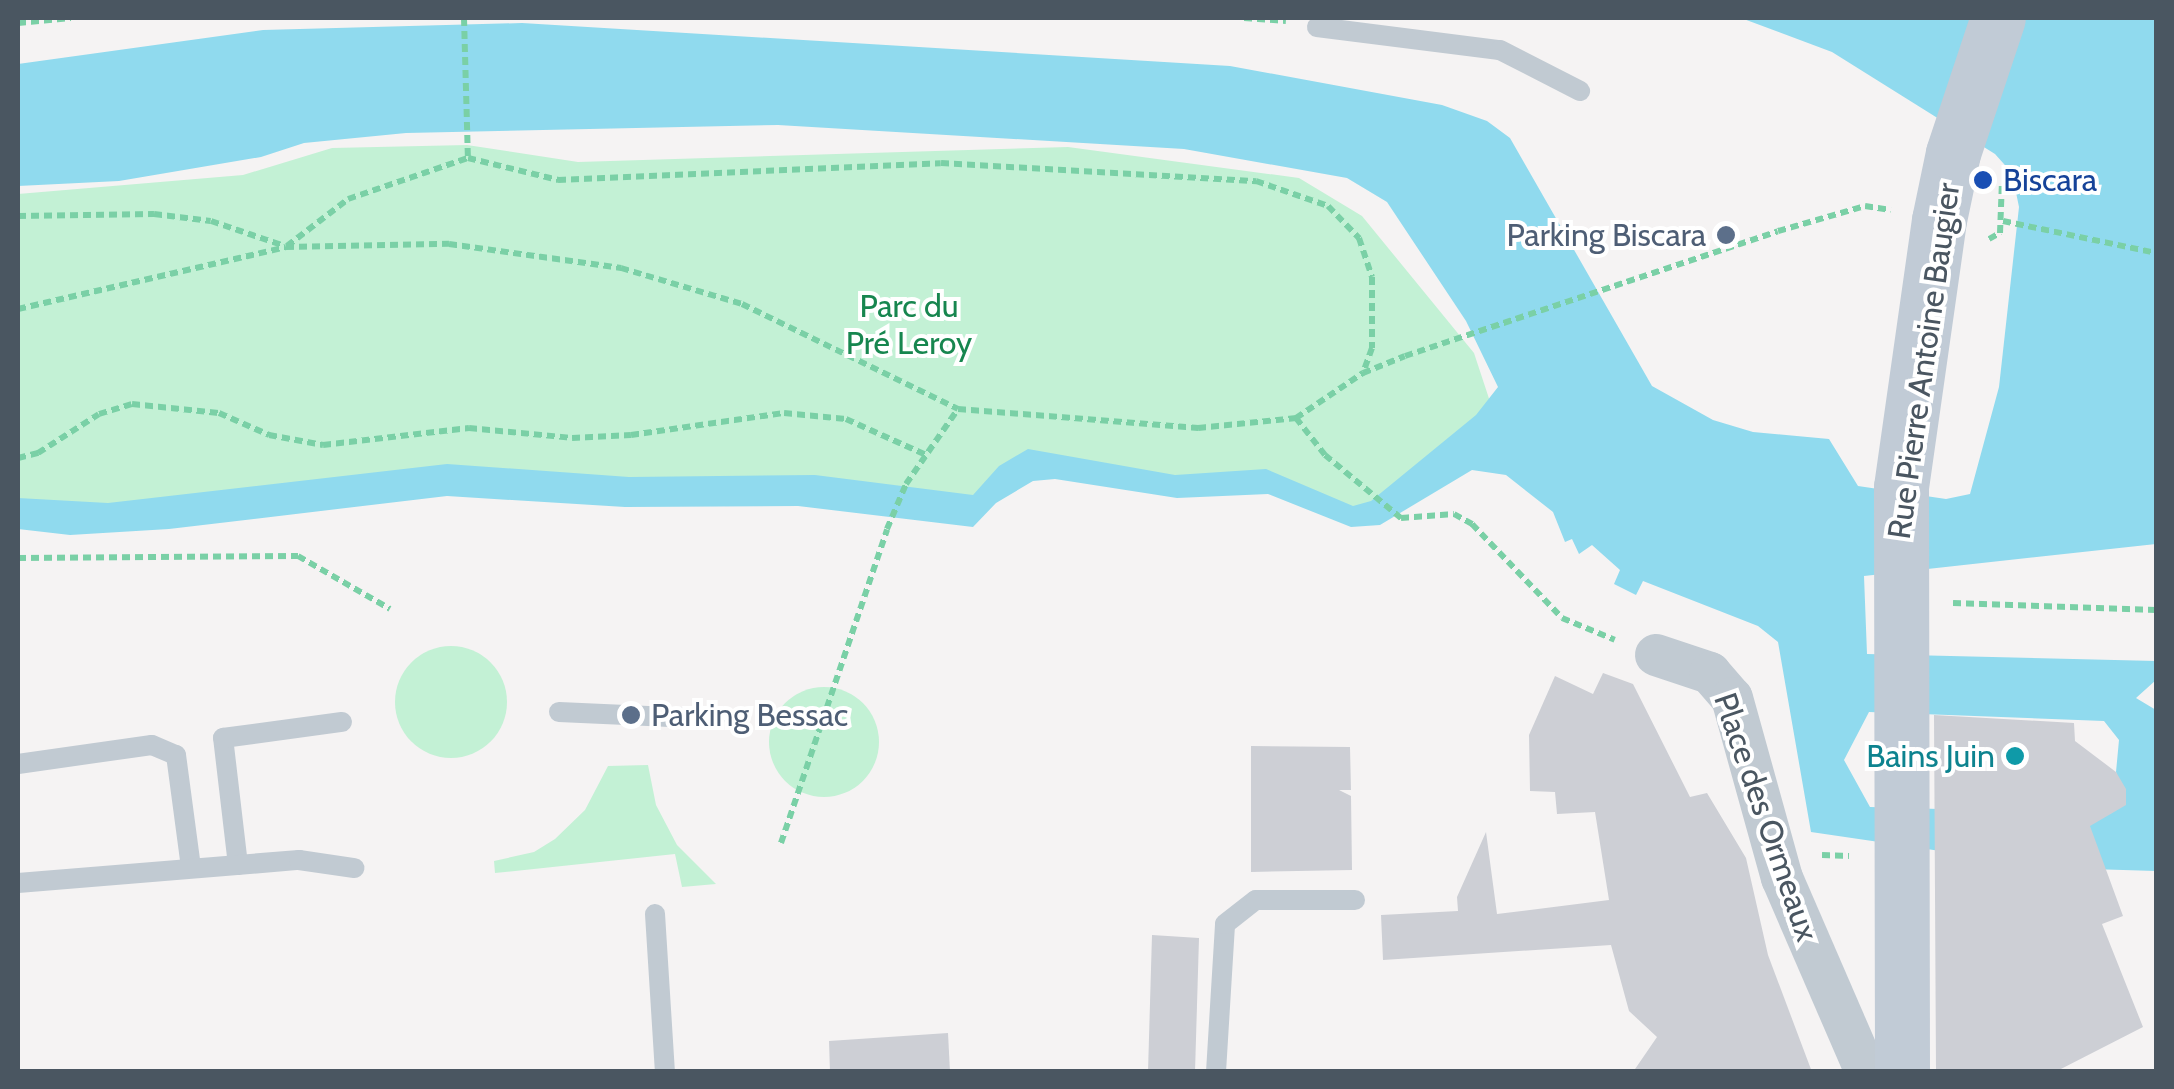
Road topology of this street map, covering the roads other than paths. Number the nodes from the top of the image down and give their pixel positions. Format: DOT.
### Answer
graph roads {
  1 [pos="1998,18"];
  2 [pos="1317,26"];
  3 [pos="1580,91"];
  4 [pos="1656,655"];
  5 [pos="559,712"];
  6 [pos="714,719"];
  7 [pos="342,722"];
  8 [pos="18,764"];
  9 [pos="238,865"];
  10 [pos="191,868"];
  11 [pos="354,868"];
  12 [pos="18,883"];
  13 [pos="1356,900"];
  14 [pos="655,914"];
  15 [pos="665,1072"];
  16 [pos="1216,1072"];
  17 [pos="1866,1072"];
  18 [pos="1902,1072"];
  1 -- 18 [label="street, Rue Pierre Antoine Baugier"];
  2 -- 3 [label="lane"];
  4 -- 17 [label="street, Place des Ormeaux"];
  5 -- 6 [label="lane"];
  7 -- 9 [label="lane"];
  8 -- 10 [label="lane"];
  9 -- 10 [label="lane"];
  9 -- 11 [label="lane"];
  10 -- 12 [label="lane"];
  13 -- 16 [label="lane"];
  14 -- 15 [label="lane"];
}
